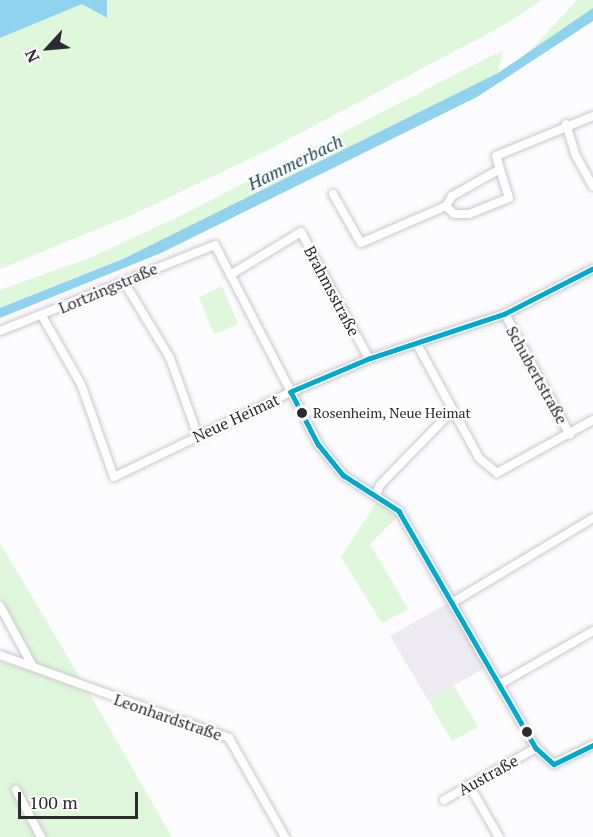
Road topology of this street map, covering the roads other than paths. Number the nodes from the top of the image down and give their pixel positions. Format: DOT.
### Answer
graph roads {
  1 [pos="593,116"];
  2 [pos="566,124"];
  3 [pos="500,169"];
  4 [pos="593,186"];
  5 [pos="333,194"];
  6 [pos="446,206"];
  7 [pos="593,269"];
  8 [pos="230,275"];
  9 [pos="124,282"];
  10 [pos="505,314"];
  11 [pos="42,316"];
  12 [pos="0,331"];
  13 [pos="418,346"];
  14 [pos="369,360"];
  15 [pos="291,393"];
  16 [pos="452,411"];
  17 [pos="593,420"];
  18 [pos="570,435"];
  19 [pos="198,436"];
  20 [pos="376,495"];
  21 [pos="593,518"];
  22 [pos="455,601"];
  23 [pos="0,606"];
  24 [pos="593,631"];
  25 [pos="0,655"];
  26 [pos="32,666"];
  27 [pos="502,683"];
  28 [pos="593,745"];
  29 [pos="536,748"];
  30 [pos="470,785"];
  31 [pos="16,790"];
  32 [pos="444,800"];
  33 [pos="41,837"];
  34 [pos="285,837"];
  35 [pos="499,837"];
  1 -- 2 [label="street"];
  2 -- 3 [label="street"];
  2 -- 4 [label="street"];
  3 -- 6 [label="street"];
  3 -- 6 [label="street"];
  5 -- 6 [label="street"];
  7 -- 10 [label="street, Neue Heimat"];
  8 -- 9 [label="street, Lortzingstraße"];
  8 -- 14 [label="street, Brahmsstraße"];
  8 -- 15 [label="street"];
  9 -- 11 [label="street, Lortzingstraße"];
  9 -- 19 [label="street"];
  10 -- 13 [label="street, Neue Heimat"];
  10 -- 18 [label="street, Schubertstraße"];
  11 -- 12 [label="street, Lortzingstraße"];
  11 -- 19 [label="street, Neue Heimat"];
  13 -- 14 [label="street, Neue Heimat"];
  13 -- 16 [label="street"];
  14 -- 15 [label="street, Neue Heimat"];
  15 -- 19 [label="street, Neue Heimat"];
  15 -- 20 [label="street"];
  16 -- 18 [label="street"];
  16 -- 20 [label="street"];
  17 -- 18 [label="street"];
  20 -- 22 [label="street"];
  21 -- 22 [label="street"];
  22 -- 27 [label="street"];
  23 -- 26 [label="street"];
  24 -- 27 [label="street"];
  25 -- 26 [label="street, Leonhardstraße"];
  26 -- 34 [label="street, Leonhardstraße"];
  27 -- 29 [label="street"];
  28 -- 29 [label="street, Austraße"];
  29 -- 30 [label="street, Austraße"];
  30 -- 32 [label="street, Austraße"];
  30 -- 35 [label="street"];
  31 -- 33 [label="street"];
}
